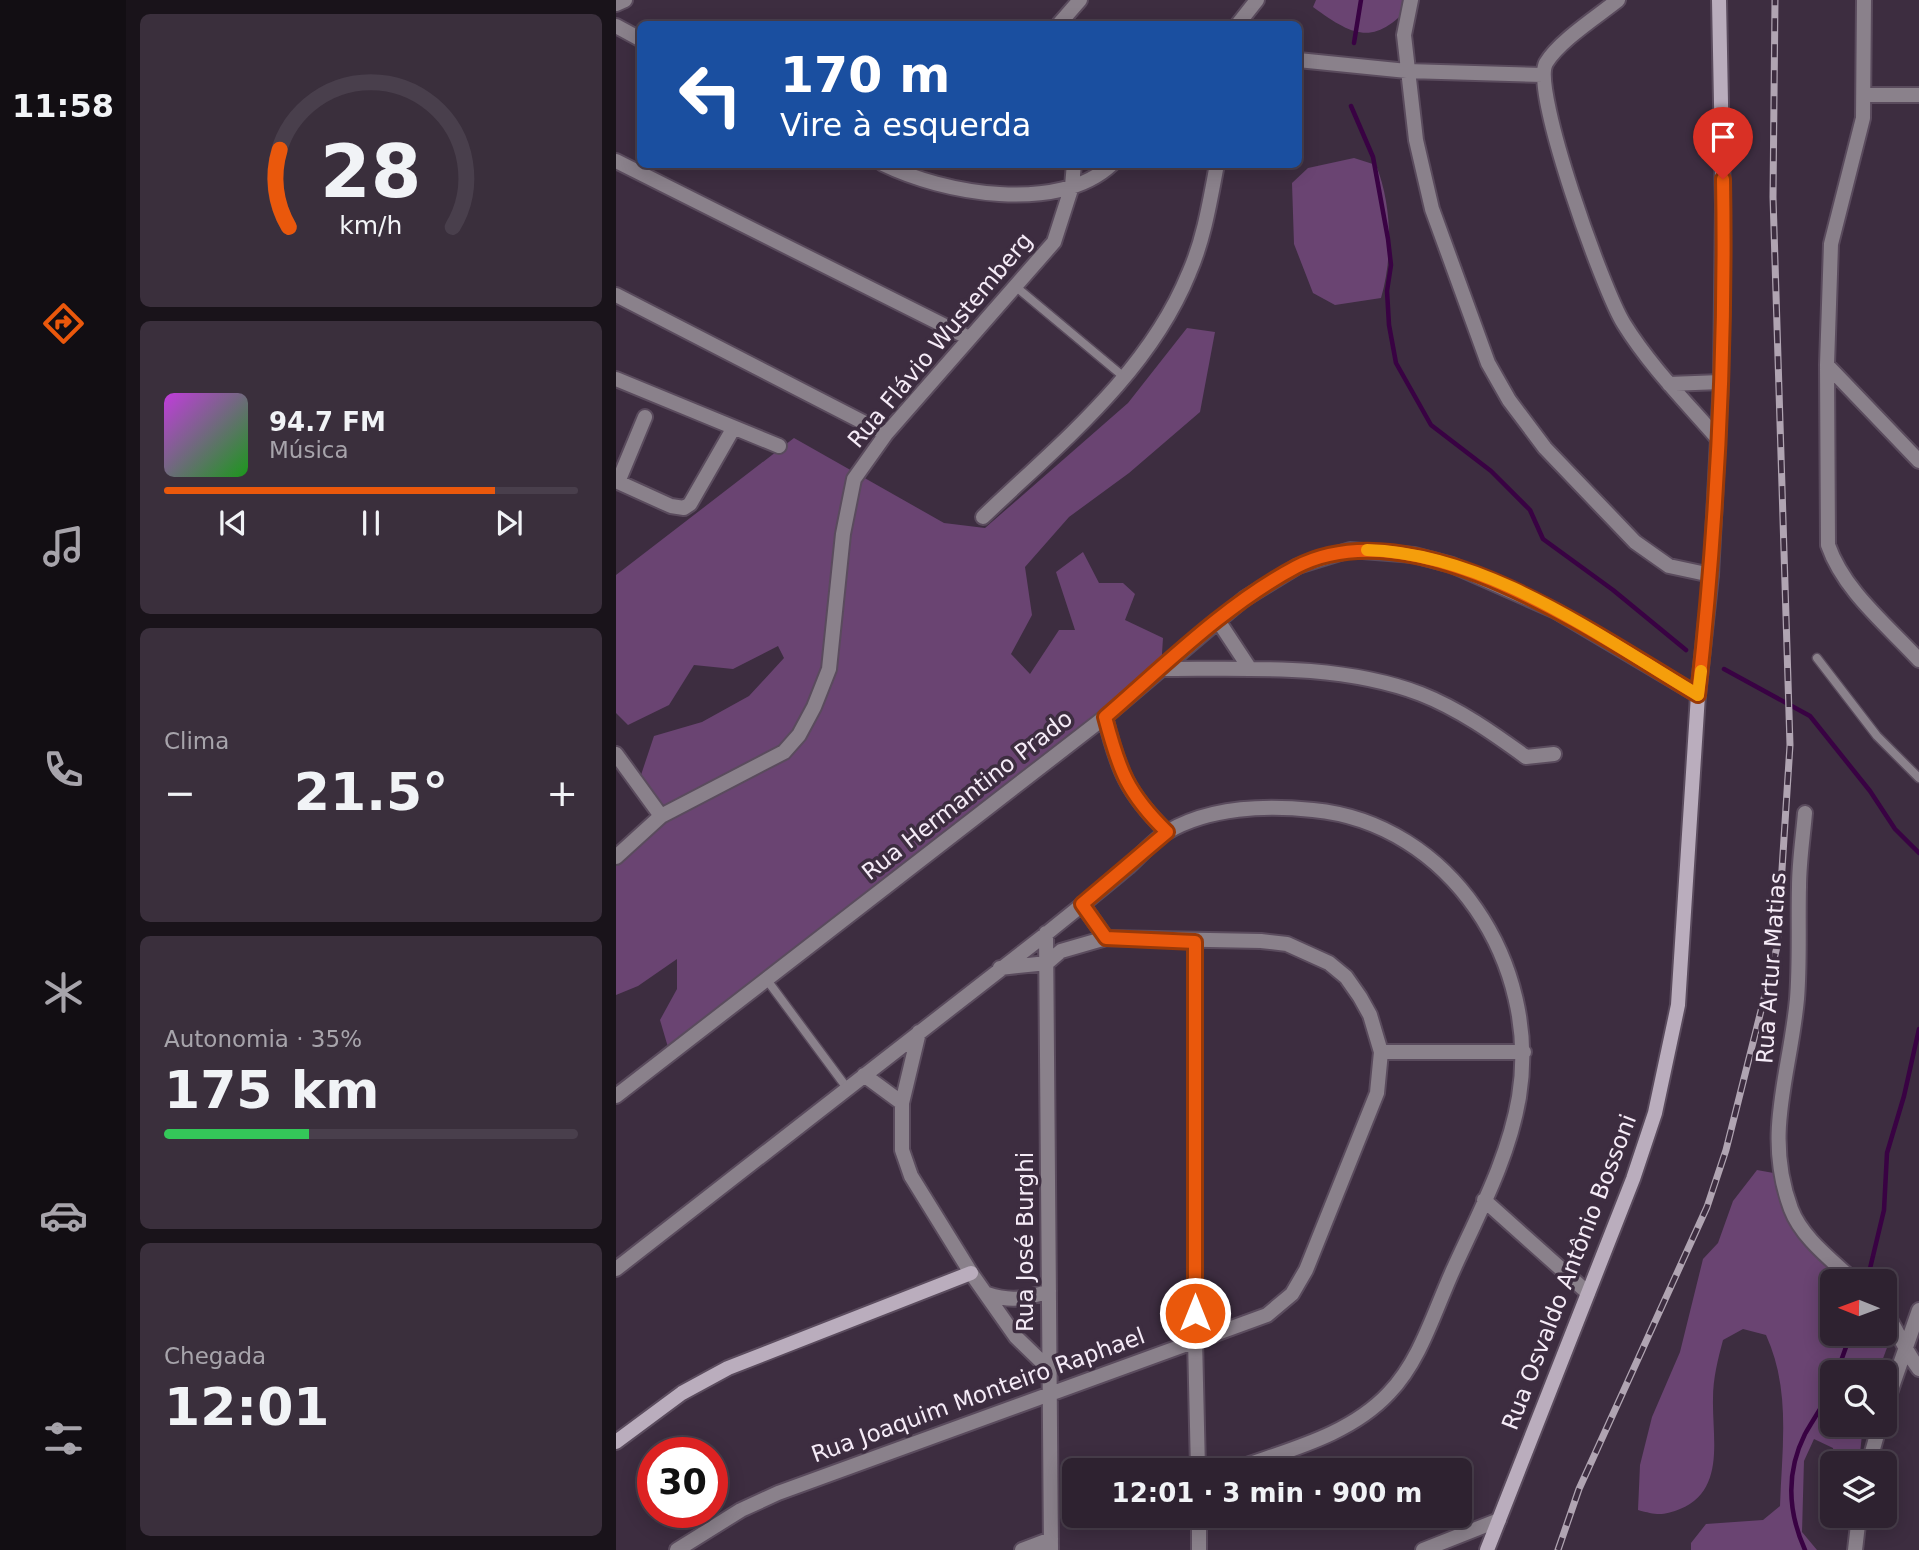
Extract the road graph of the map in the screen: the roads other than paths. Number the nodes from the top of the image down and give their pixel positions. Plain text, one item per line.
1 (625, 0) edge
2 (1062, 0) edge
3 (1080, 0) edge
4 (1256, 0) edge
5 (1411, 0) edge
6 (1618, 0) edge
7 (1718, 0) edge
8 (1864, 0) edge
9 (616, 4) edge
10 (1066, 21) edge
11 (1240, 21) edge
12 (616, 26) edge
13 (637, 37) edge
14 (1302, 60) edge
15 (1407, 71) junction
16 (1543, 75) junction
17 (1865, 95) junction
18 (1919, 95) edge
19 (616, 161) edge
20 (891, 168) edge
21 (1074, 168) edge
22 (1105, 168) edge
23 (1216, 168) edge
24 (1072, 186) junction
25 (1015, 286) junction
26 (616, 295) edge
27 (969, 338) junction
28 (1827, 366) junction
29 (1124, 377) junction
30 (616, 379) edge
31 (1721, 382) junction
32 (1669, 384) junction
33 (645, 418) dead end
34 (733, 429) junction
35 (886, 434) junction
36 (1718, 439) junction
37 (779, 446) dead end
38 (1919, 461) edge
39 (617, 481) edge
40 (983, 517) dead end
41 (1711, 575) junction
42 (1219, 622) junction
43 (1817, 658) dead end
44 (1919, 660) edge
45 (1161, 669) junction
46 (1250, 669) junction
47 (1698, 695) junction
48 (1105, 717) junction
49 (616, 754) edge
50 (1554, 754) dead end
51 (1919, 778) edge
52 (1805, 813) dead end
53 (661, 816) junction
54 (1167, 832) junction
55 (616, 857) edge
56 (1082, 904) junction
57 (1046, 933) junction
58 (1106, 938) junction
59 (1195, 942) junction
60 (1047, 963) junction
61 (999, 968) junction
62 (767, 980) junction
63 (919, 1032) junction
64 (1381, 1052) junction
65 (1524, 1052) junction
66 (864, 1074) junction
67 (847, 1088) junction
68 (616, 1096) edge
69 (902, 1102) junction
70 (1485, 1200) junction
71 (616, 1269) edge
72 (1841, 1269) edge
73 (971, 1273) junction
74 (1049, 1291) junction
75 (1588, 1293) junction
76 (987, 1294) junction
77 (1919, 1310) edge
78 (1897, 1331) edge
79 (1195, 1339) junction
80 (1904, 1350) junction
81 (1048, 1368) junction
82 (1919, 1369) edge
83 (1897, 1371) edge
84 (1048, 1393) junction
85 (616, 1442) edge
86 (1198, 1458) edge
87 (1264, 1458) edge
88 (1499, 1520) junction
89 (1199, 1528) edge
90 (1858, 1528) edge
91 (1451, 1540) junction
92 (1051, 1545) edge
93 (677, 1550) edge
94 (1022, 1550) edge
95 (1199, 1550) edge
96 (1423, 1550) edge
97 (1464, 1550) edge
98 (1487, 1550) edge
99 (1855, 1550) edge

1 - 9 street
2 - 10 street
3 - 10 street
4 - 11 street
5 - 15 street
6 - 16 street
7 - 31 street, Rua Osvaldo Antônio Bossoni
8 - 17 street
12 - 13 street
14 - 15 street
15 - 16 street
15 - 41 street
16 - 32 street
17 - 18 street
17 - 28 street
19 - 27 street
20 - 24 street
21 - 24 street, Rua Flávio Wustemberg
22 - 24 street
23 - 29 street
24 - 25 street, Rua Flávio Wustemberg
25 - 27 street, Rua Flávio Wustemberg
25 - 29 lane
26 - 35 street
27 - 35 street, Rua Flávio Wustemberg
28 - 38 street
28 - 44 street
29 - 40 street
30 - 34 street
31 - 32 street
31 - 36 street, Rua Osvaldo Antônio Bossoni
32 - 36 street
33 - 39 street
34 - 37 street
34 - 39 street
35 - 53 street, Rua Flávio Wustemberg
36 - 41 street, Rua Osvaldo Antônio Bossoni
41 - 47 street, Rua Osvaldo Antônio Bossoni
42 - 45 street, Rua Hermantino Prado
42 - 46 street
42 - 47 street, Rua Hermantino Prado
43 - 51 lane
45 - 46 street
45 - 48 street, Rua Hermantino Prado
46 - 50 street
47 - 75 street, Rua Osvaldo Antônio Bossoni
48 - 54 street
48 - 62 street, Rua Hermantino Prado
49 - 53 street
52 - 72 street, Rua Artur Matias
53 - 55 street, Rua Flávio Wustemberg
54 - 56 street
54 - 65 street
56 - 57 street
56 - 58 street
57 - 60 street, Rua José Burghi
57 - 61 street
58 - 59 street, Rua Joaquim Monteiro Raphael
58 - 60 street, Rua Joaquim Monteiro Raphael
59 - 64 street, Rua Joaquim Monteiro Raphael
59 - 79 street
60 - 61 street
60 - 74 street, Rua José Burghi
61 - 63 street
62 - 67 lane
62 - 68 street, Rua Hermantino Prado
63 - 66 street
63 - 69 street
64 - 65 street
64 - 79 street, Rua Joaquim Monteiro Raphael
65 - 70 street
66 - 67 street
66 - 69 street
67 - 71 street
69 - 73 street
70 - 75 street
70 - 87 street
73 - 76 street
73 - 85 street
74 - 76 street
74 - 81 street, Rua José Burghi
75 - 88 street, Rua Osvaldo Antônio Bossoni
76 - 81 street
77 - 80 street
78 - 80 street
79 - 84 street, Rua Joaquim Monteiro Raphael
79 - 86 street
80 - 82 street
80 - 83 street
81 - 84 street, Rua José Burghi
84 - 92 street, Rua José Burghi
84 - 93 street, Rua Joaquim Monteiro Raphael
88 - 91 street
88 - 98 street, Rua Osvaldo Antônio Bossoni
89 - 95 street
90 - 99 street
91 - 96 street
91 - 97 street
92 - 94 street

